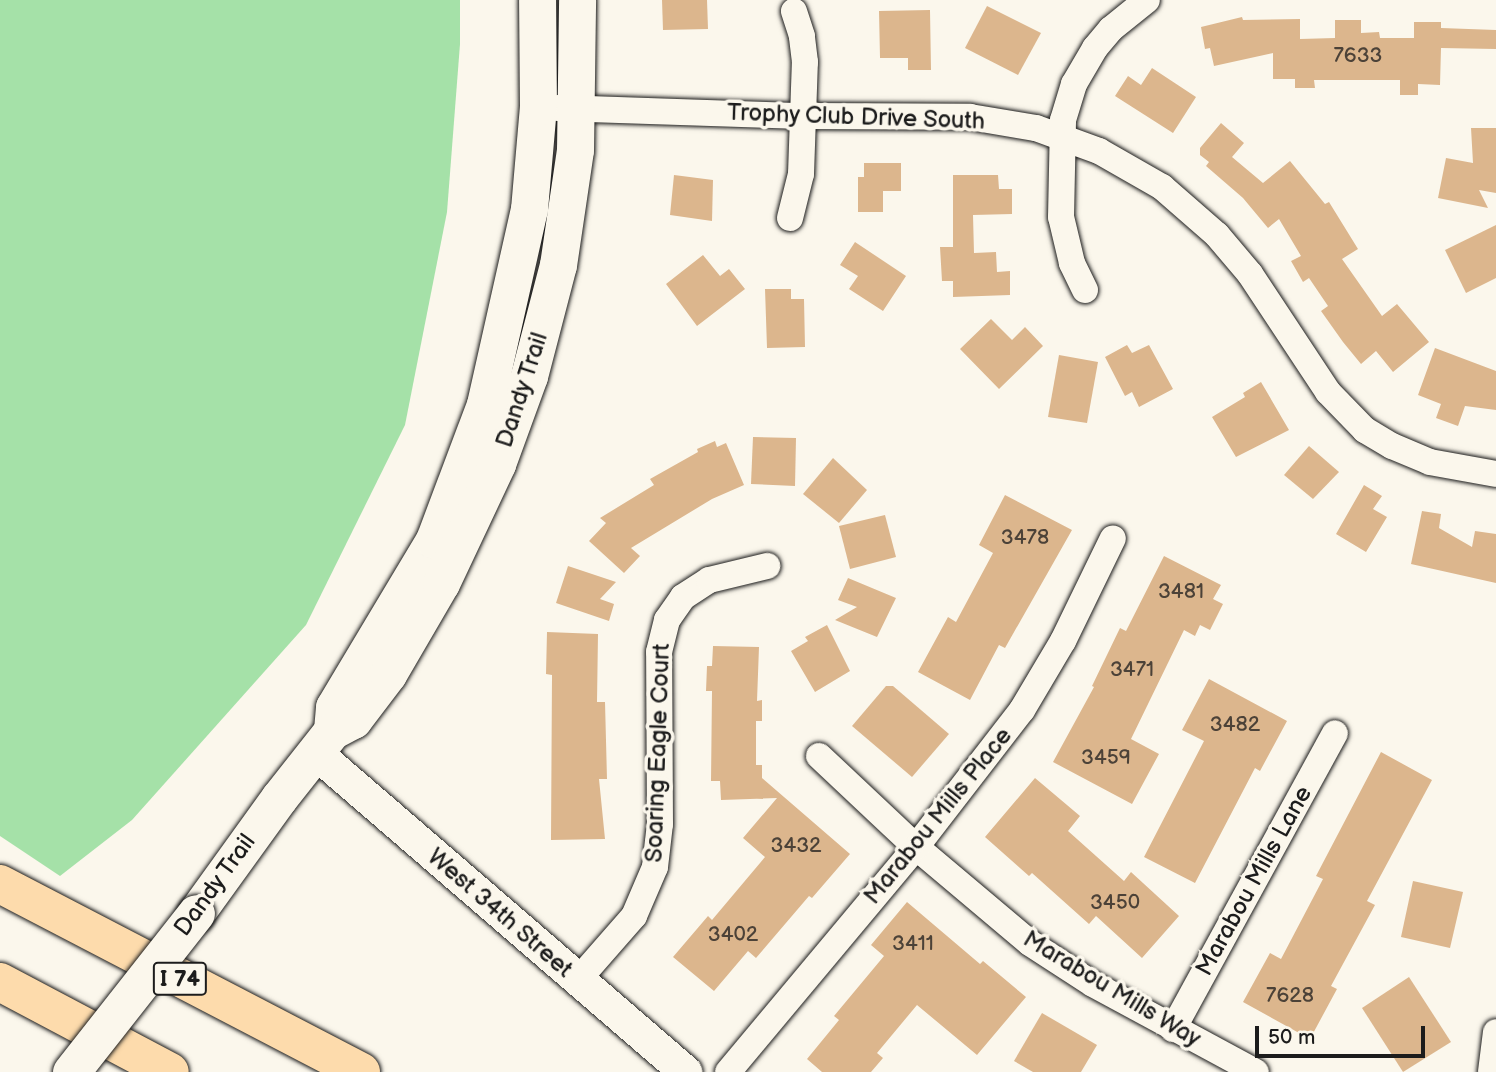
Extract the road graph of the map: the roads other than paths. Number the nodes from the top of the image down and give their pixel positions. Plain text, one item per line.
1 (537, 0) edge
2 (577, 0) edge
3 (1147, 0) edge
4 (794, 11) dead end
5 (538, 107) junction
6 (577, 108) junction
7 (803, 116) junction
8 (1061, 137) junction
9 (790, 218) dead end
10 (1085, 290) dead end
11 (1496, 474) edge
12 (1113, 538) dead end
13 (767, 566) dead end
14 (1335, 733) dead end
15 (324, 742) junction
16 (819, 756) dead end
17 (916, 847) junction
18 (0, 884) edge
19 (578, 980) junction
20 (0, 982) edge
21 (1173, 1030) junction
22 (1496, 1032) edge
23 (71, 1072) edge
24 (170, 1072) edge
25 (361, 1072) edge
26 (685, 1072) edge
27 (728, 1072) edge
28 (1256, 1072) edge
29 (1491, 1072) edge

1 - 5 main road, Dandy Trail
2 - 6 main road, Dandy Trail
3 - 8 street
4 - 7 street
5 - 6 street, Trophy Club Drive South
5 - 15 main road, Dandy Trail
6 - 7 street, Trophy Club Drive South
6 - 15 main road, Dandy Trail
7 - 8 street, Trophy Club Drive South
7 - 9 street
8 - 10 street
8 - 11 street, Trophy Club Drive South
12 - 17 street, Marabou Mills Place
13 - 19 street, Soaring Eagle Court
14 - 21 street, Marabou Mills Lane
15 - 19 street, West 34th Street
15 - 23 main road, Dandy Trail, bridge
16 - 17 street, Marabou Mills Way
17 - 21 street, Marabou Mills Way
17 - 27 street, Marabou Mills Place
18 - 25 highway, I 74
19 - 26 street, West 34th Street
20 - 24 highway
21 - 28 street, Marabou Mills Way
22 - 29 street

